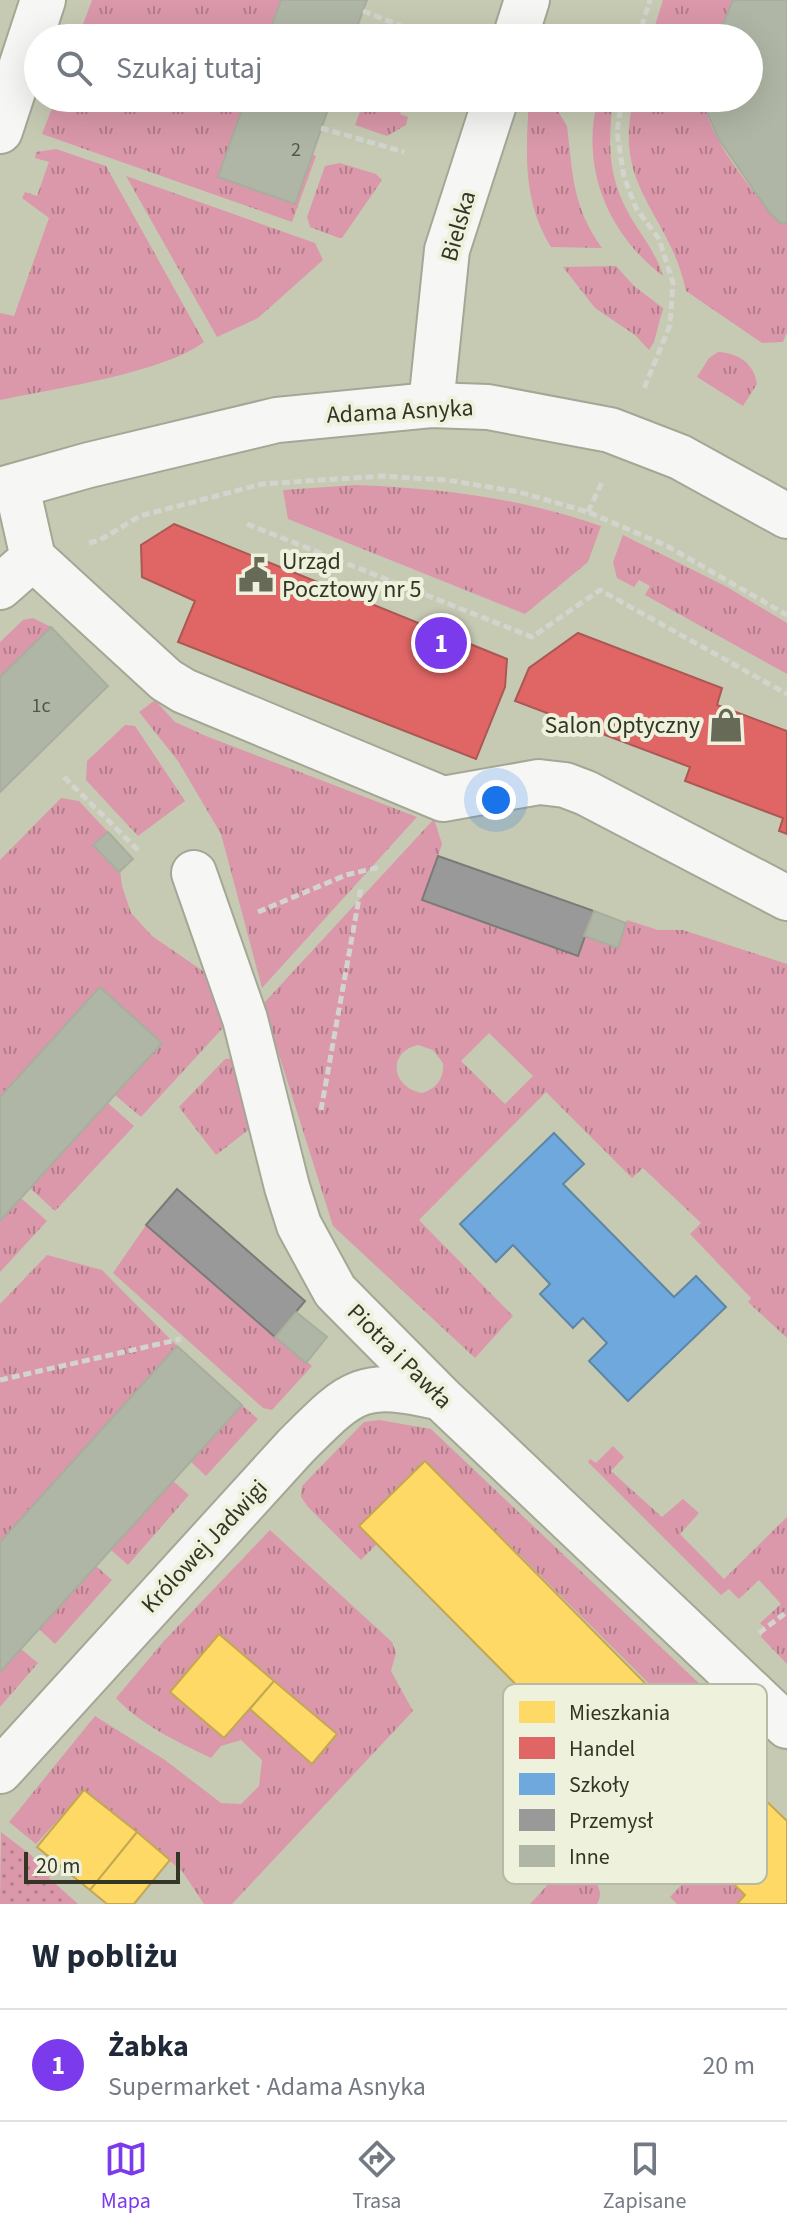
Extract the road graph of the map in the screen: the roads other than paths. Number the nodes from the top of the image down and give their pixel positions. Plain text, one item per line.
1 (43, 0) edge
2 (527, 0) edge
3 (35, 24) edge
4 (519, 24) edge
5 (24, 58) edge
6 (491, 112) edge
7 (0, 131) edge
8 (431, 405) junction
9 (8, 488) edge
10 (787, 516) edge
11 (33, 558) junction
12 (0, 587) edge
13 (194, 873) dead end
14 (787, 898) edge
15 (441, 1398) junction
16 (743, 1684) edge
17 (767, 1707) edge
18 (787, 1726) edge
19 (0, 1771) edge

1 - 3 street
2 - 4 street
5 - 7 street
6 - 8 street, Bielska
8 - 9 street, Adama Asnyka
8 - 10 street, Adama Asnyka
9 - 11 street
11 - 12 street
11 - 14 street
13 - 15 street, Piotra i Pawła
15 - 16 street, Piotra i Pawła
15 - 19 street, Królowej Jadwigi
17 - 18 street, Piotra i Pawła

